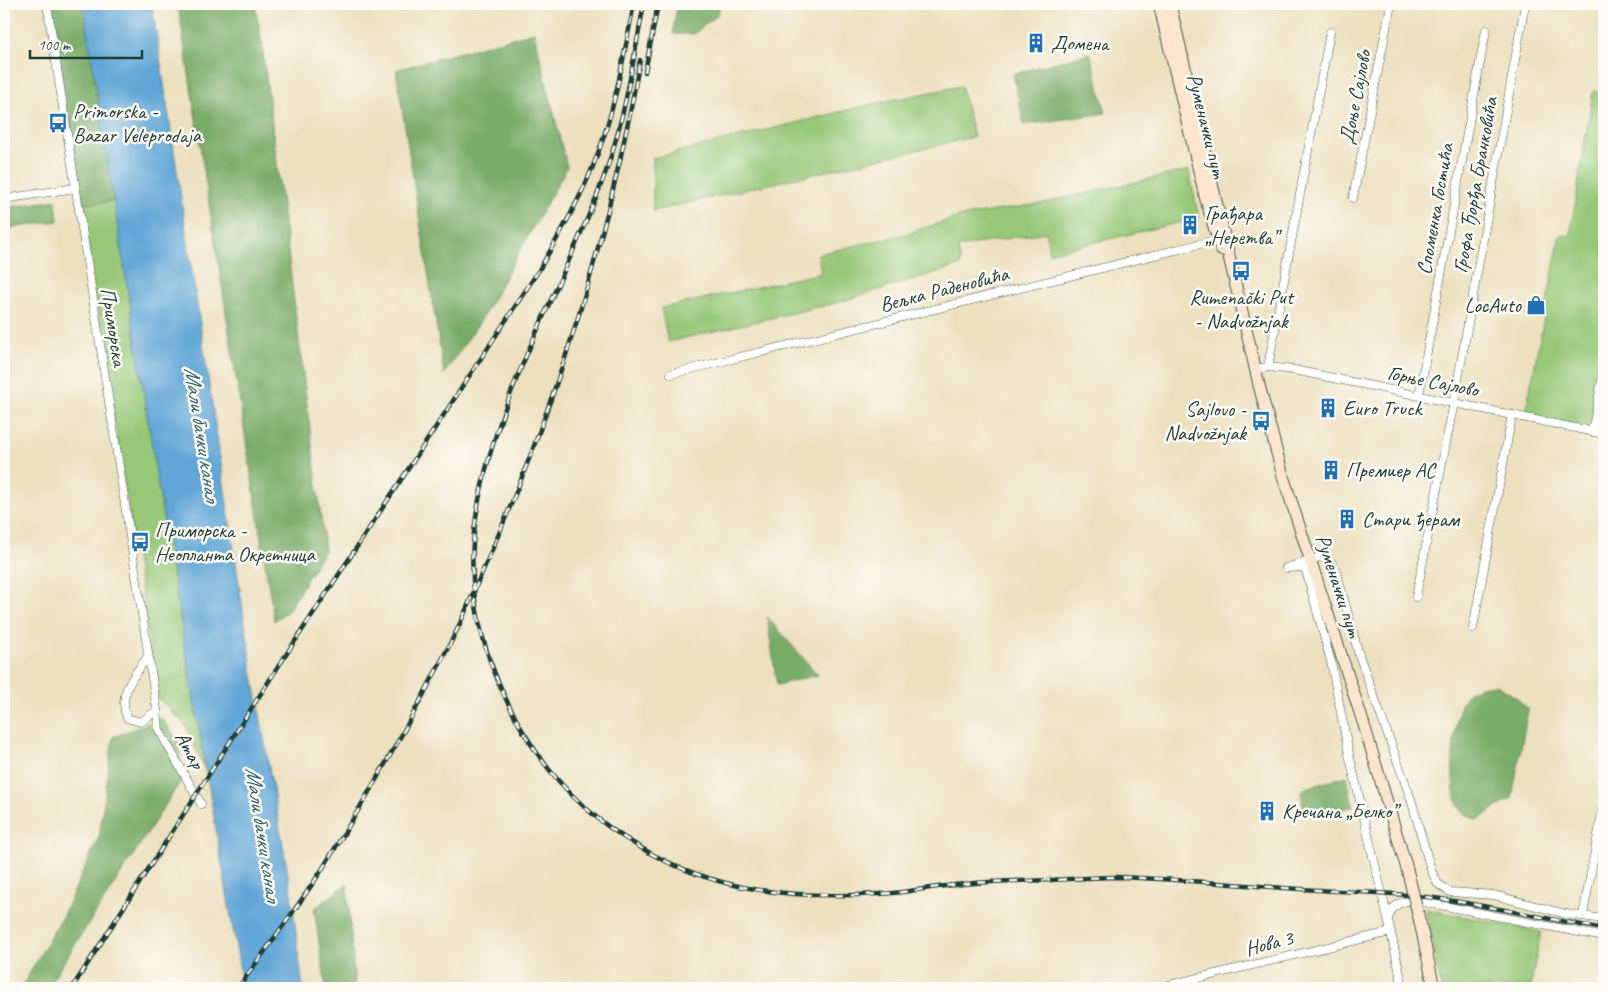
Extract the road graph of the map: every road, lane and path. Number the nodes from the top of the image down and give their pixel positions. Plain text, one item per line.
1 (47, 4) edge
2 (1159, 4) edge
3 (1170, 4) edge
4 (1391, 4) edge
5 (1526, 4) edge
6 (1486, 30) dead end
7 (1330, 32) dead end
8 (75, 188) junction
9 (1353, 198) dead end
10 (4, 199) edge
11 (1212, 202) junction
12 (1221, 239) junction
13 (1268, 367) junction
14 (1255, 368) junction
15 (1604, 370) edge
16 (671, 374) dead end
17 (1419, 396) junction
18 (1454, 402) junction
19 (1512, 415) junction
20 (1592, 432) junction
21 (1604, 434) edge
22 (1310, 560) junction
23 (1416, 597) dead end
24 (1473, 628) dead end
25 (148, 656) junction
26 (157, 710) junction
27 (1604, 802) edge
28 (201, 804) dead end
29 (1380, 890) dead end
30 (1383, 899) dead end
31 (1583, 915) junction
32 (1604, 919) edge
33 (1388, 922) junction
34 (1390, 932) junction
35 (1604, 937) edge
36 (1156, 988) edge
37 (1403, 988) edge
38 (1434, 988) edge

1 - 8 street, Приморска
2 - 11 main road, Руменачки пут
3 - 11 main road, Руменачки пут
4 - 9 street, Доње Сајлово
5 - 18 street, Грофа Ђорђа Бранковића
6 - 17 street, Споменка Гостића
7 - 13 street
8 - 10 street
8 - 25 street, Приморска
11 - 12 main road, Руменачки пут
12 - 14 main road, Руменачки пут
12 - 16 street, Вељка Раденовића
13 - 14 street, Горње Сајлово
13 - 17 street, Горње Сајлово
14 - 22 main road, Руменачки пут
15 - 20 street
17 - 18 street, Горње Сајлово
18 - 19 street, Горње Сајлово
18 - 23 street, Грофа Ђорђа Бранковића
19 - 20 street, Горње Сајлово
19 - 24 street
20 - 21 street, Горње Сајлово
22 - 29 street
22 - 31 street
22 - 38 main road, Руменачки пут, bridge
25 - 26 street, Приморска
25 - 26 street
26 - 28 street, Атар
27 - 31 street
30 - 33 street
31 - 32 street
33 - 34 street
33 - 35 street
34 - 36 street, Нова 3
34 - 37 street

